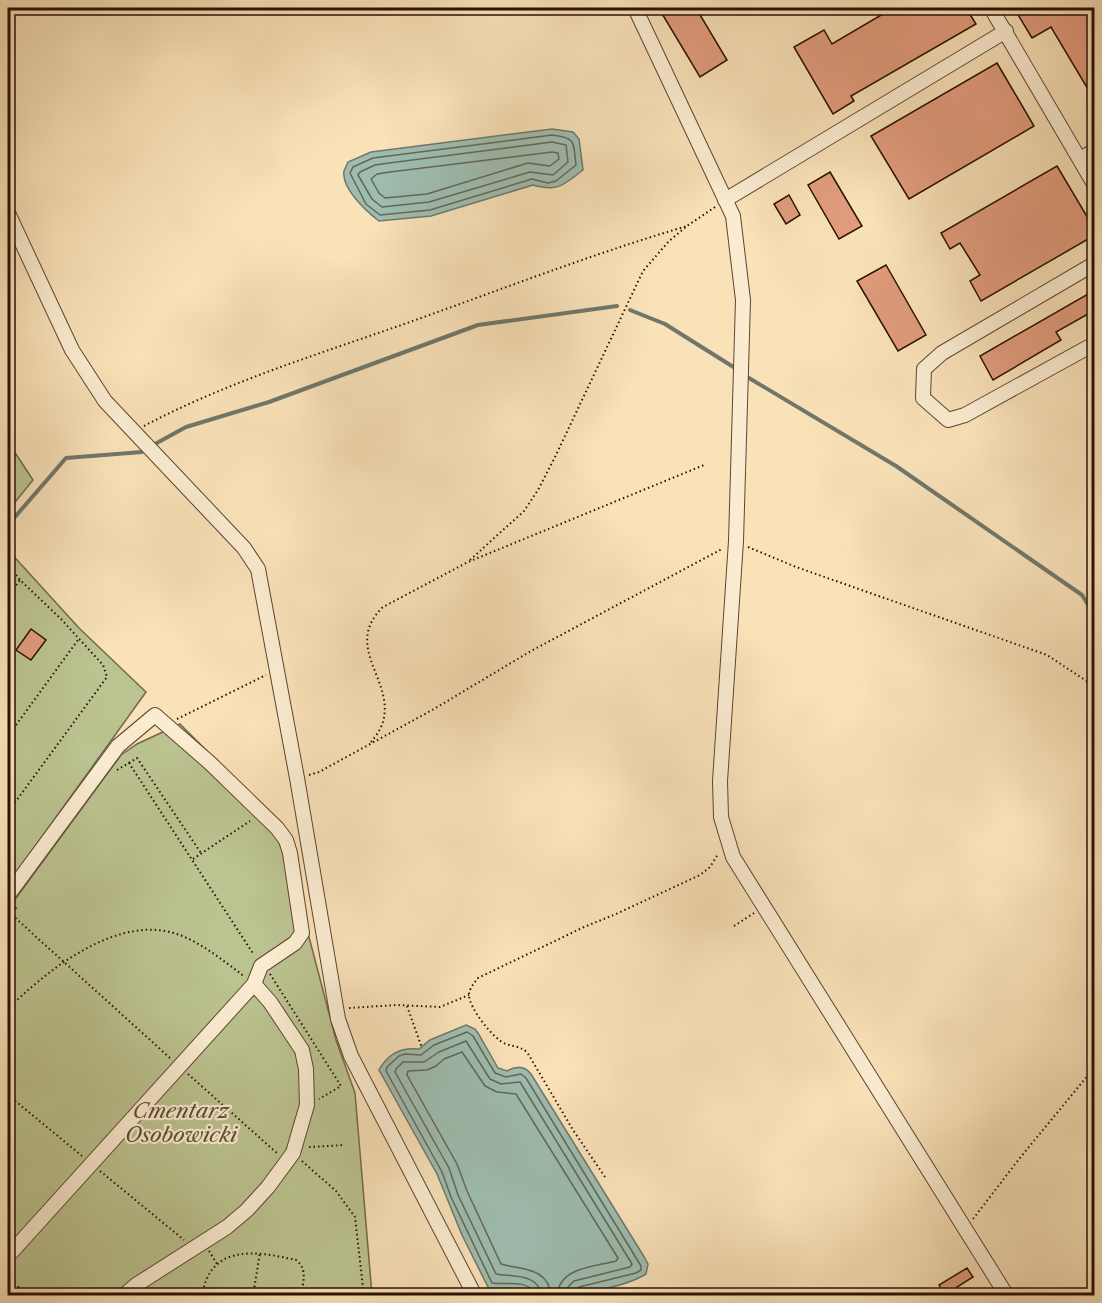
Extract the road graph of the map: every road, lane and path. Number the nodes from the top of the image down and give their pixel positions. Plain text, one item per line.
1 (635, 8) edge
2 (991, 8) edge
3 (1006, 31) junction
4 (1095, 151) edge
5 (1080, 159) junction
6 (1095, 184) edge
7 (725, 200) junction
8 (8, 213) edge
9 (687, 226) junction
10 (1095, 264) edge
11 (1095, 344) edge
12 (134, 432) junction
13 (704, 465) dead end
14 (736, 541) junction
15 (468, 562) junction
16 (8, 564) edge
17 (20, 580) junction
18 (8, 596) edge
19 (78, 640) junction
20 (277, 670) junction
21 (1095, 686) edge
22 (176, 720) dead end
23 (8, 736) edge
24 (370, 744) junction
25 (129, 763) junction
26 (116, 771) dead end
27 (297, 778) junction
28 (8, 812) edge
29 (261, 813) junction
30 (726, 835) junction
31 (201, 854) junction
32 (193, 860) junction
33 (13, 900) edge
34 (764, 906) junction
35 (11, 914) junction
36 (8, 920) edge
37 (734, 926) dead end
38 (64, 962) junction
39 (259, 962) dead end
40 (254, 984) junction
41 (469, 995) junction
42 (407, 1006) junction
43 (337, 1008) junction
44 (8, 1009) edge
45 (422, 1048) dead end
46 (179, 1066) junction
47 (1095, 1068) edge
48 (344, 1145) dead end
49 (290, 1157) junction
50 (605, 1177) dead end
51 (965, 1228) junction
52 (260, 1252) junction
53 (8, 1256) edge
54 (8, 1277) edge
55 (520, 1291) dead end
56 (28, 1296) edge
57 (123, 1296) edge
58 (201, 1296) edge
59 (253, 1296) edge
60 (301, 1296) edge
61 (364, 1296) edge
62 (475, 1296) edge
63 (520, 1296) edge
64 (1007, 1296) edge

1 - 7 lane
2 - 3 lane
3 - 5 lane
3 - 7 lane
4 - 5 lane
5 - 6 lane
7 - 9 path
7 - 14 lane
8 - 12 lane
9 - 12 path
9 - 15 path
10 - 11 lane
12 - 20 lane
13 - 15 path
14 - 21 path
14 - 24 path
14 - 30 lane
15 - 24 path
16 - 17 path
17 - 18 path
17 - 19 path
19 - 23 path
19 - 28 path
20 - 22 path
20 - 27 lane
24 - 27 path
25 - 26 path
25 - 31 path
25 - 32 path
27 - 43 lane
29 - 31 path
29 - 33 lane
29 - 40 lane
30 - 34 lane
30 - 41 path
31 - 32 path
32 - 39 path
33 - 35 path
34 - 37 path
34 - 51 lane
35 - 36 path
35 - 38 path
38 - 40 path
38 - 44 path
38 - 46 path
40 - 46 lane
40 - 49 lane
41 - 42 path
41 - 50 path
42 - 43 path
42 - 45 path
43 - 62 lane
46 - 49 path
46 - 53 lane
47 - 51 path
48 - 49 path
49 - 57 lane
49 - 61 path
51 - 64 lane
52 - 58 path
52 - 59 path
52 - 60 path
54 - 56 path
55 - 63 path

